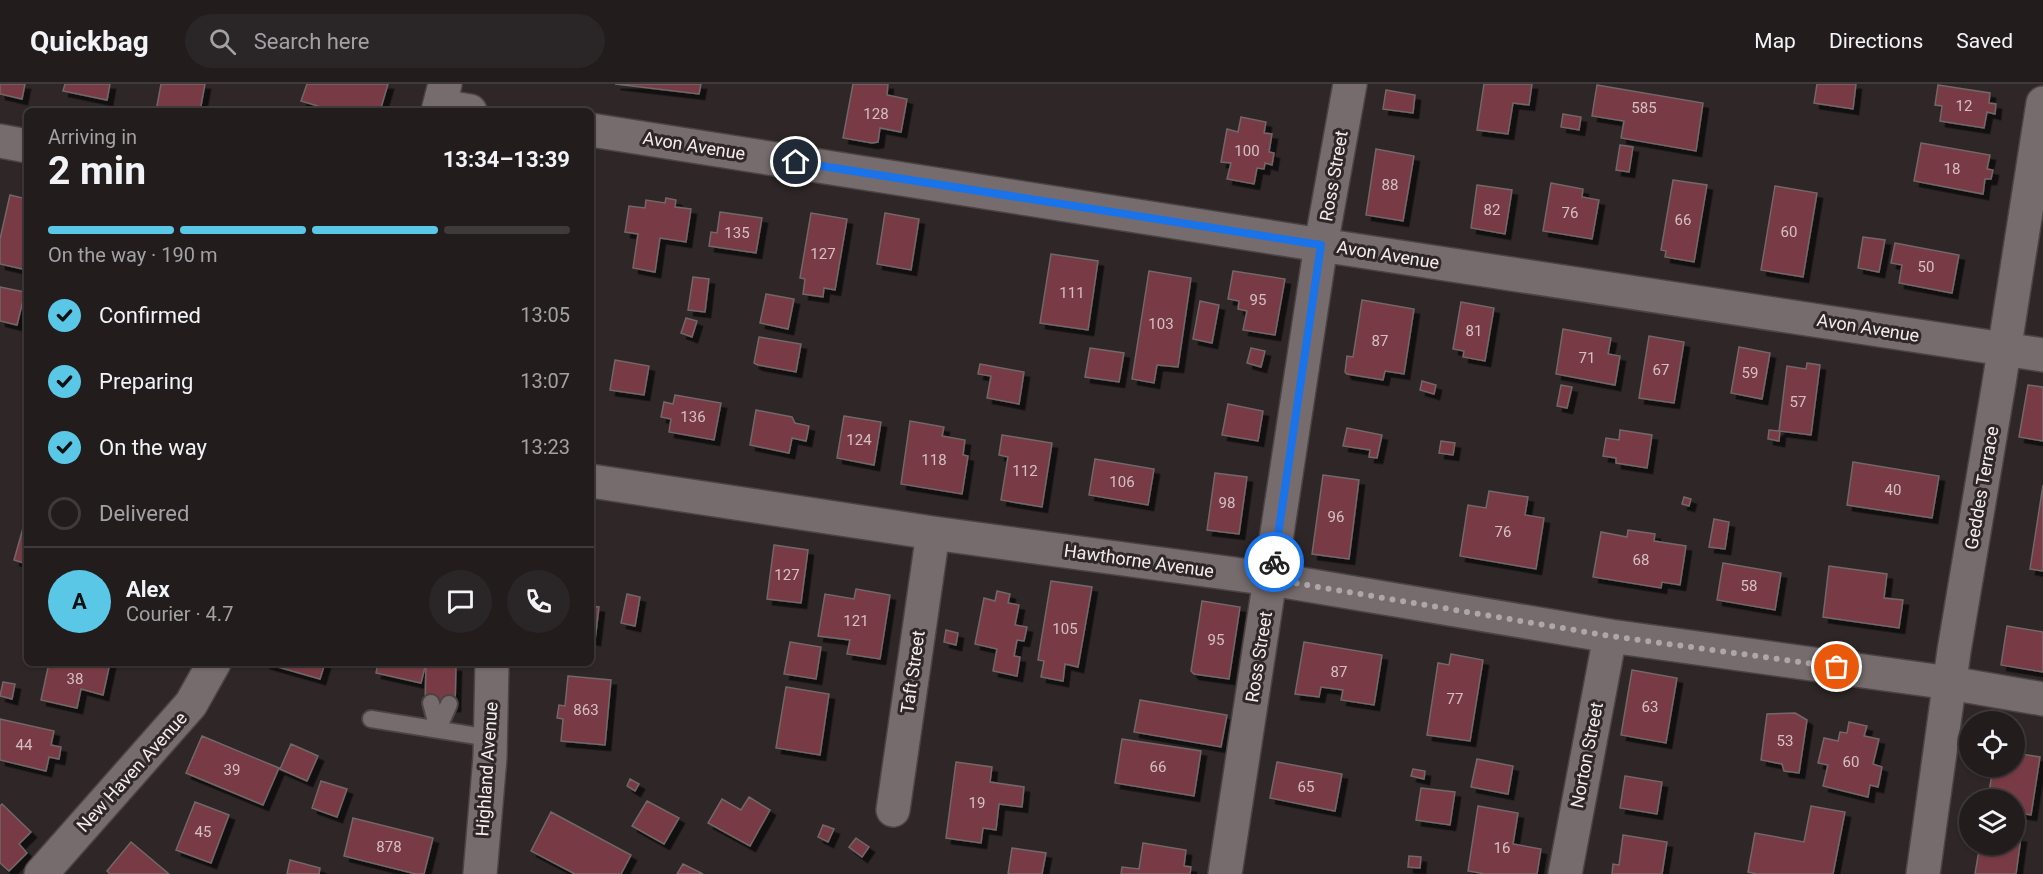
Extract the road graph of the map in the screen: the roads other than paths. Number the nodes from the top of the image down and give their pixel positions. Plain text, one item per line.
1 (1350, 84) edge
2 (2043, 103) edge
3 (594, 130) edge
4 (0, 141) edge
5 (24, 145) edge
6 (1321, 245) junction
7 (2005, 349) junction
8 (2043, 355) edge
9 (594, 481) edge
10 (933, 533) junction
11 (1271, 579) junction
12 (1610, 636) junction
13 (212, 666) edge
14 (492, 666) edge
15 (1950, 683) junction
16 (2043, 699) edge
17 (431, 703) dead end
18 (448, 704) dead end
19 (371, 719) dead end
20 (438, 729) junction
21 (490, 738) junction
22 (893, 810) dead end
23 (40, 874) edge
24 (480, 874) edge
25 (1225, 874) edge
26 (1565, 874) edge
27 (1923, 874) edge

1 - 6 street, Ross Street
2 - 7 street, Geddes Terrace
3 - 6 street, Avon Avenue
4 - 5 street
6 - 7 street, Avon Avenue
6 - 11 street, Ross Street
7 - 8 street, Avon Avenue
7 - 15 street, Geddes Terrace
9 - 10 street, Hawthorne Avenue
10 - 11 street, Hawthorne Avenue
10 - 22 street, Taft Street
11 - 12 street, Hawthorne Avenue
11 - 25 street, Ross Street
12 - 15 street, Hawthorne Avenue
12 - 26 street, Norton Street
13 - 23 street, New Haven Avenue
14 - 21 street, Highland Avenue
15 - 16 street, Hawthorne Avenue
15 - 27 street, Geddes Terrace
17 - 20 lane
18 - 20 lane
19 - 20 lane
20 - 21 lane
21 - 24 street, Highland Avenue

